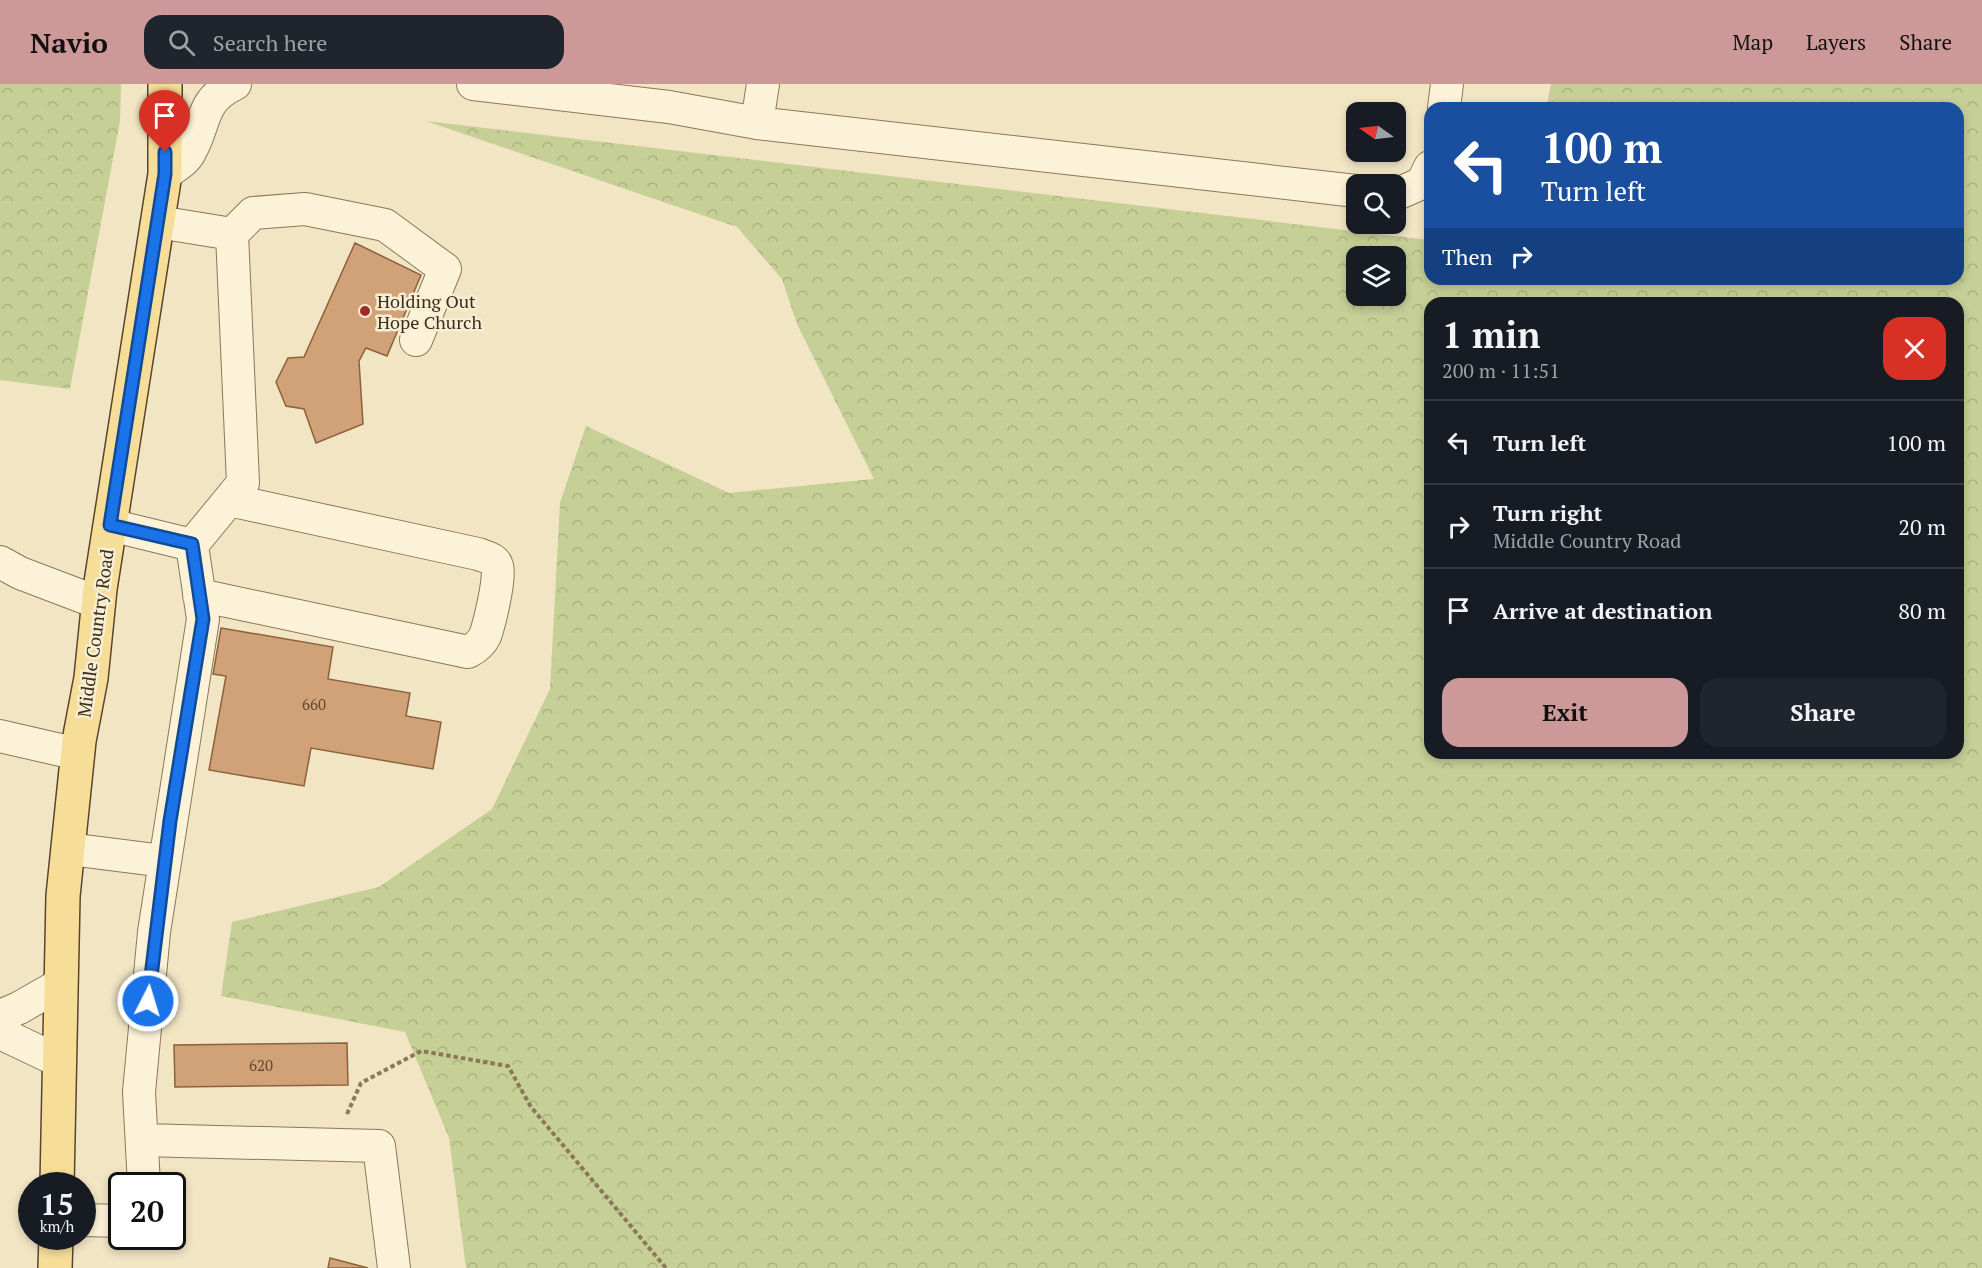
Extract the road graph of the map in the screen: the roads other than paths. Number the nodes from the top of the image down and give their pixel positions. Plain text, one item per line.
1 (165, 84) edge
2 (235, 84) edge
3 (473, 84) edge
4 (763, 84) edge
5 (1447, 84) edge
6 (1445, 102) edge
7 (757, 123) junction
8 (165, 174) junction
9 (1424, 179) edge
10 (1346, 189) edge
11 (1406, 190) edge
12 (158, 222) junction
13 (232, 234) junction
14 (416, 340) dead end
15 (229, 501) junction
16 (110, 525) junction
17 (192, 544) junction
18 (0, 562) edge
19 (200, 595) junction
20 (99, 603) junction
21 (0, 736) edge
22 (78, 754) junction
23 (69, 849) junction
24 (164, 861) junction
25 (61, 984) junction
26 (0, 1016) edge
27 (0, 1033) edge
28 (58, 1061) junction
29 (142, 1140) junction
30 (57, 1172) edge
31 (143, 1172) edge
32 (56, 1250) edge
33 (55, 1268) edge
34 (394, 1268) edge

1 - 8 main road, Middle Country Road
2 - 8 lane
3 - 7 lane
4 - 7 lane
5 - 6 lane
7 - 10 lane
8 - 12 main road, Middle Country Road
9 - 11 lane
12 - 13 lane
12 - 16 main road, Middle Country Road
13 - 14 lane
13 - 15 lane
15 - 17 lane
15 - 19 lane
16 - 17 lane
16 - 20 main road, Middle Country Road
17 - 19 lane
18 - 20 lane
19 - 24 lane
20 - 22 main road, Middle Country Road
21 - 22 lane
22 - 23 main road, Middle Country Road
23 - 24 lane
23 - 25 main road, Middle Country Road
24 - 29 lane
25 - 26 lane
25 - 28 main road, Middle Country Road
27 - 28 lane
28 - 30 main road, Middle Country Road
29 - 31 lane
29 - 34 lane
32 - 33 main road

